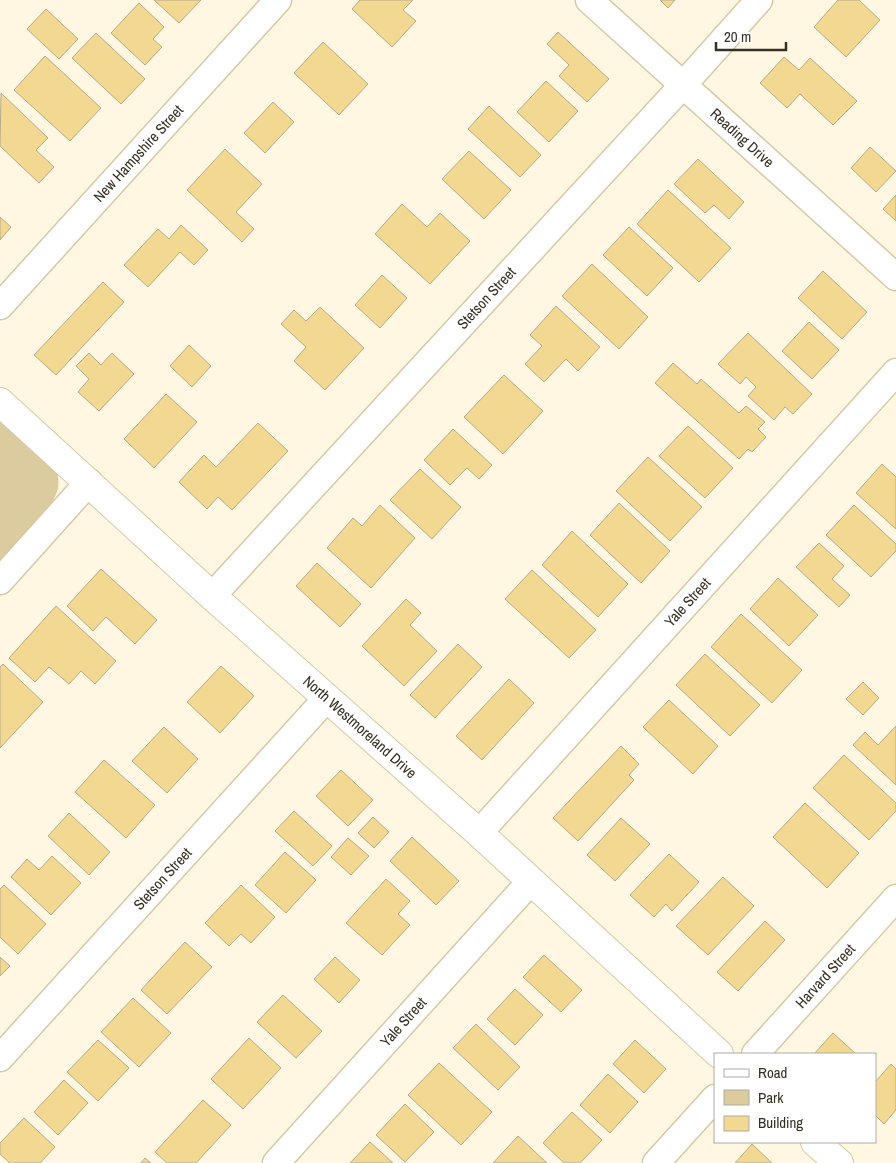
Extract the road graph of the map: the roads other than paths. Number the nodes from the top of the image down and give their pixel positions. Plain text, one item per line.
1 (278, 0) edge
2 (589, 0) edge
3 (759, 0) edge
4 (683, 85) junction
5 (896, 277) edge
6 (0, 306) edge
7 (896, 372) edge
8 (0, 402) edge
9 (89, 482) junction
10 (0, 581) edge
11 (212, 596) junction
12 (327, 698) junction
13 (479, 833) junction
14 (531, 881) junction
15 (896, 898) edge
16 (718, 1053) edge
17 (756, 1053) edge
18 (0, 1058) edge
19 (714, 1099) edge
20 (816, 1143) edge
21 (276, 1163) edge
22 (656, 1163) edge
23 (839, 1163) edge

1 - 6 street, New Hampshire Street
2 - 4 street, Reading Drive
3 - 4 street, Stetson Street
4 - 5 street, Reading Drive
4 - 11 street, Stetson Street
7 - 13 street, Yale Street
8 - 9 street, North Westmoreland Drive
9 - 10 street
9 - 11 street, North Westmoreland Drive
11 - 12 street, North Westmoreland Drive
12 - 13 street, North Westmoreland Drive
12 - 18 street, Stetson Street
13 - 14 street, North Westmoreland Drive
14 - 16 street, North Westmoreland Drive
14 - 21 street, Yale Street
15 - 17 street, Harvard Street
19 - 22 street
20 - 23 street

